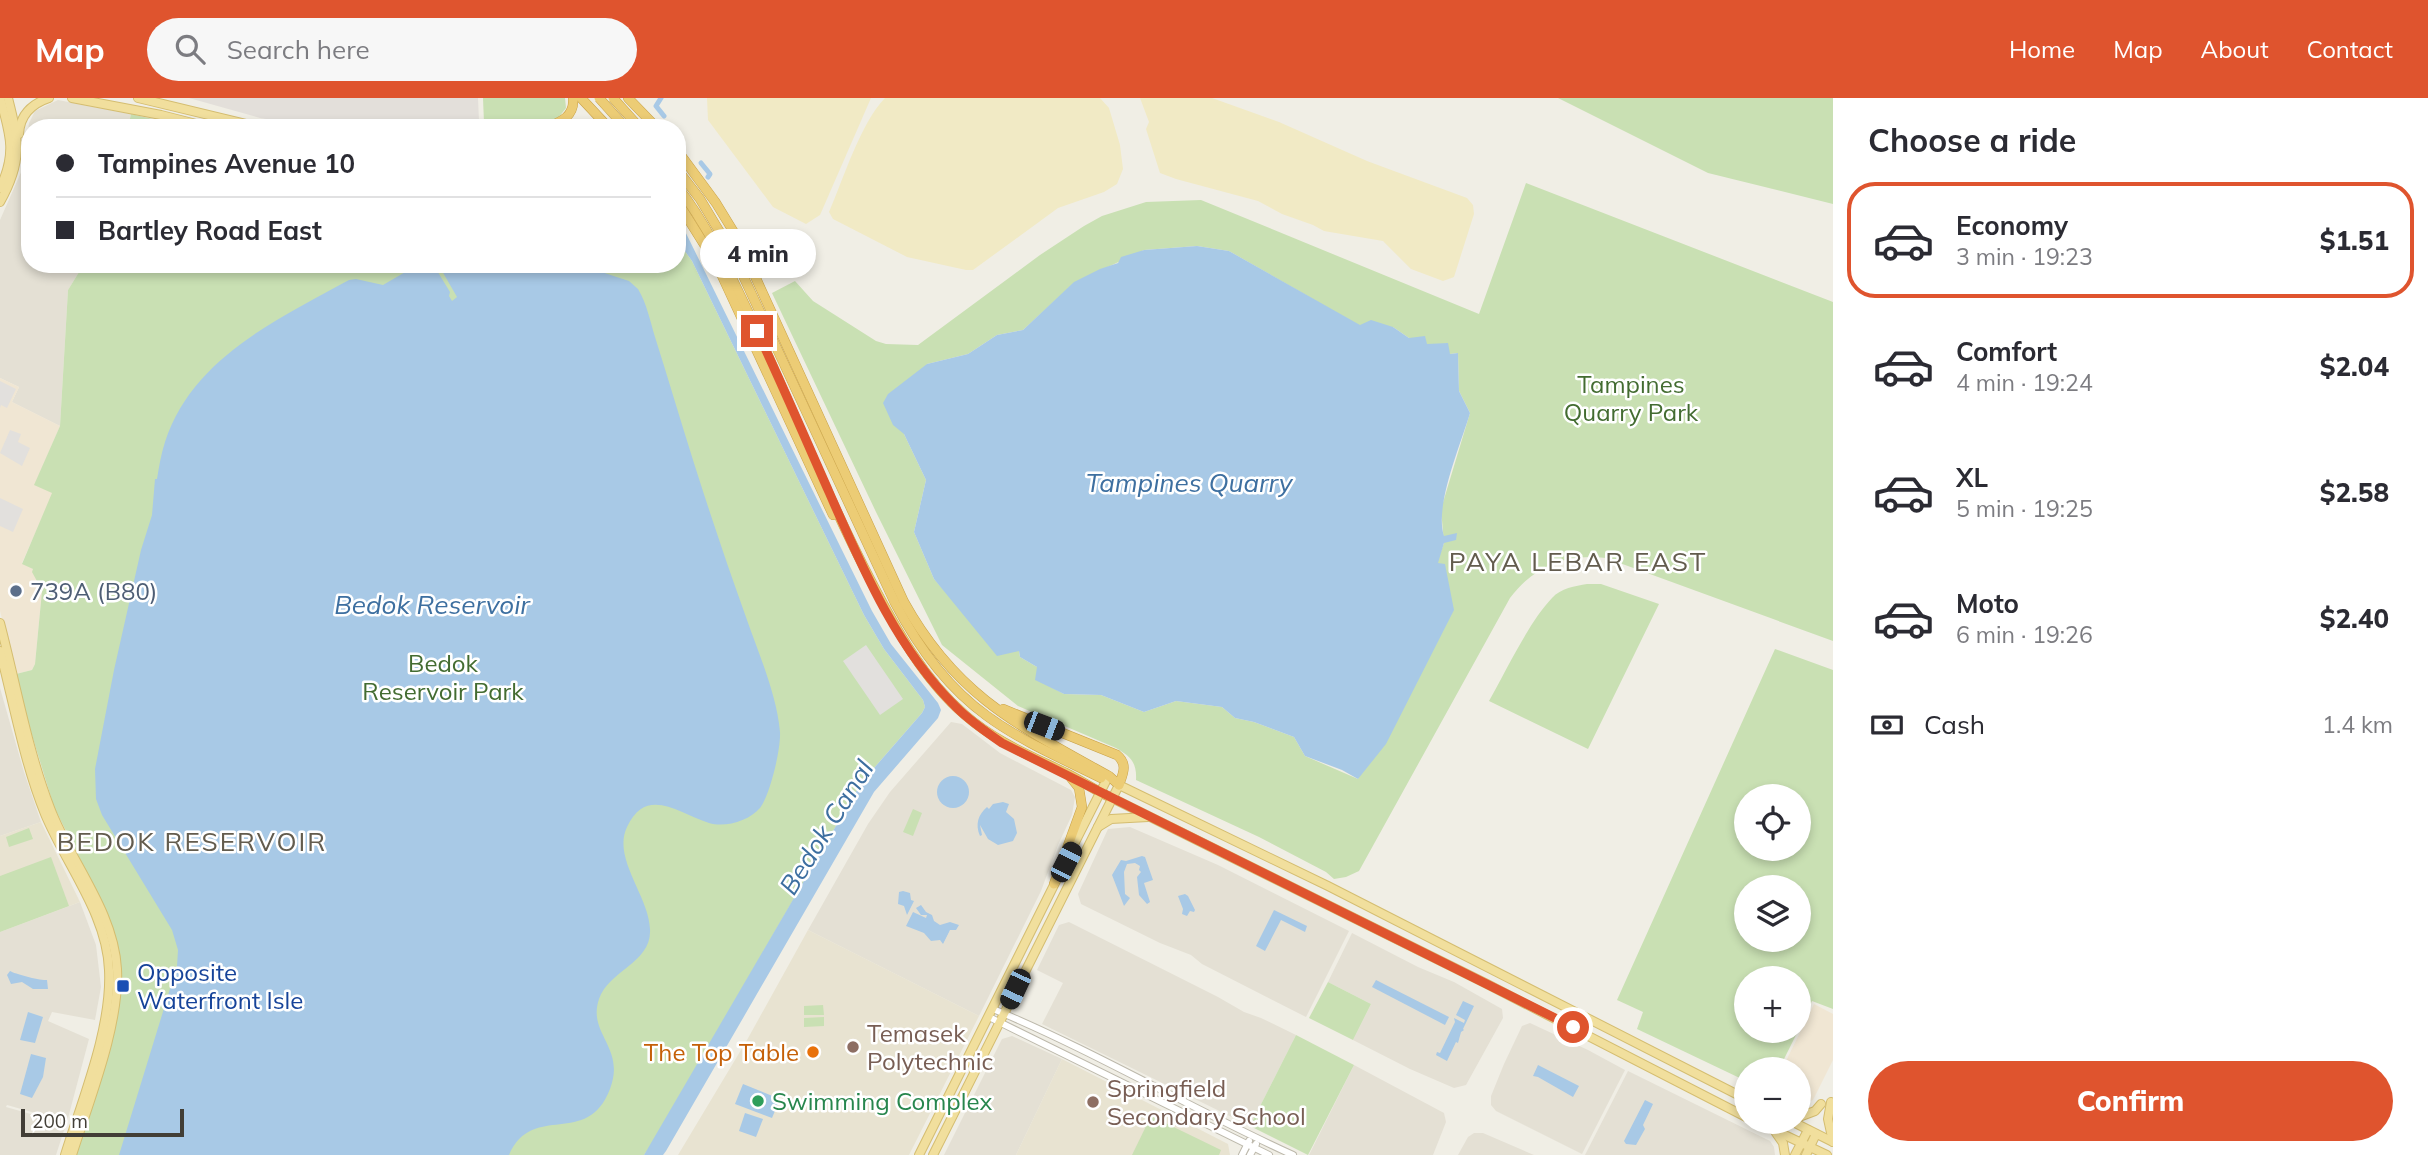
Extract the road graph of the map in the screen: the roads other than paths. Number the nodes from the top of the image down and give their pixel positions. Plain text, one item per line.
1 (0, 98) edge
2 (8, 98) edge
3 (48, 98) edge
4 (72, 98) edge
5 (138, 98) edge
6 (573, 98) edge
7 (581, 98) edge
8 (599, 98) edge
9 (613, 98) edge
10 (628, 98) edge
11 (150, 99) edge
12 (0, 118) edge
13 (22, 119) edge
14 (177, 119) edge
15 (227, 119) edge
16 (565, 119) edge
17 (601, 119) edge
18 (618, 119) edge
19 (628, 119) edge
20 (630, 119) edge
21 (648, 119) edge
22 (21, 122) edge
23 (9, 132) junction
24 (19, 148) junction
25 (686, 162) edge
26 (686, 181) edge
27 (0, 188) edge
28 (686, 198) edge
29 (0, 202) edge
30 (686, 216) edge
31 (846, 534) junction
32 (0, 623) edge
33 (0, 651) edge
34 (949, 667) junction
35 (1068, 775) junction
36 (1106, 781) junction
37 (1119, 785) junction
38 (1100, 793) junction
39 (1112, 798) junction
40 (1148, 817) junction
41 (1098, 827) junction
42 (1054, 884) junction
43 (1011, 973) junction
44 (1021, 978) junction
45 (991, 1013) junction
46 (1002, 1017) junction
47 (1076, 1047) junction
48 (1072, 1056) junction
49 (1734, 1093) edge
50 (1831, 1102) edge
51 (1821, 1104) dead end
52 (1734, 1110) edge
53 (1811, 1112) edge
54 (933, 1127) junction
55 (944, 1132) junction
56 (1812, 1132) joint
57 (1777, 1134) edge
58 (1781, 1134) edge
59 (1255, 1137) junction
60 (1833, 1142) edge
61 (1251, 1146) junction
62 (1805, 1148) edge
63 (65, 1155) edge
64 (72, 1155) edge
65 (919, 1155) edge
66 (933, 1155) edge
67 (1242, 1155) edge
68 (1250, 1155) edge
69 (1269, 1155) edge
70 (1293, 1155) edge
71 (1785, 1155) edge
72 (1795, 1155) edge
73 (1827, 1155) edge

1 - 23 main road
2 - 24 main road
3 - 13 main road
4 - 14 main road
5 - 11 main road
6 - 16 highway
7 - 17 highway
8 - 18 highway, bridge
9 - 20 highway, bridge
10 - 19 main road
10 - 21 highway
11 - 15 main road
12 - 23 main road
22 - 24 main road
23 - 27 main road
24 - 29 main road
25 - 34 highway
26 - 36 highway
28 - 31 highway
30 - 31 highway
31 - 35 highway
32 - 64 main road
33 - 63 main road
34 - 37 highway
34 - 37 highway
35 - 38 highway
35 - 42 highway
36 - 37 highway
36 - 38 main road
37 - 39 main road
37 - 49 main road
38 - 39 highway
38 - 42 main road
39 - 40 main road
39 - 41 main road
40 - 41 main road
40 - 52 main road
41 - 44 main road
42 - 43 main road
43 - 44 main road
43 - 45 main road
44 - 46 main road
45 - 46 street
45 - 54 main road
46 - 47 street
46 - 48 street
46 - 55 main road
47 - 48 street
47 - 59 street
48 - 61 street
50 - 60 main road
51 - 53 main road
54 - 55 main road
54 - 65 main road
55 - 66 main road
56 - 60 main road
56 - 62 main road
57 - 71 main road
58 - 62 main road
59 - 61 street
59 - 70 street
61 - 67 street
61 - 68 street
61 - 69 street
62 - 72 main road
62 - 73 main road

